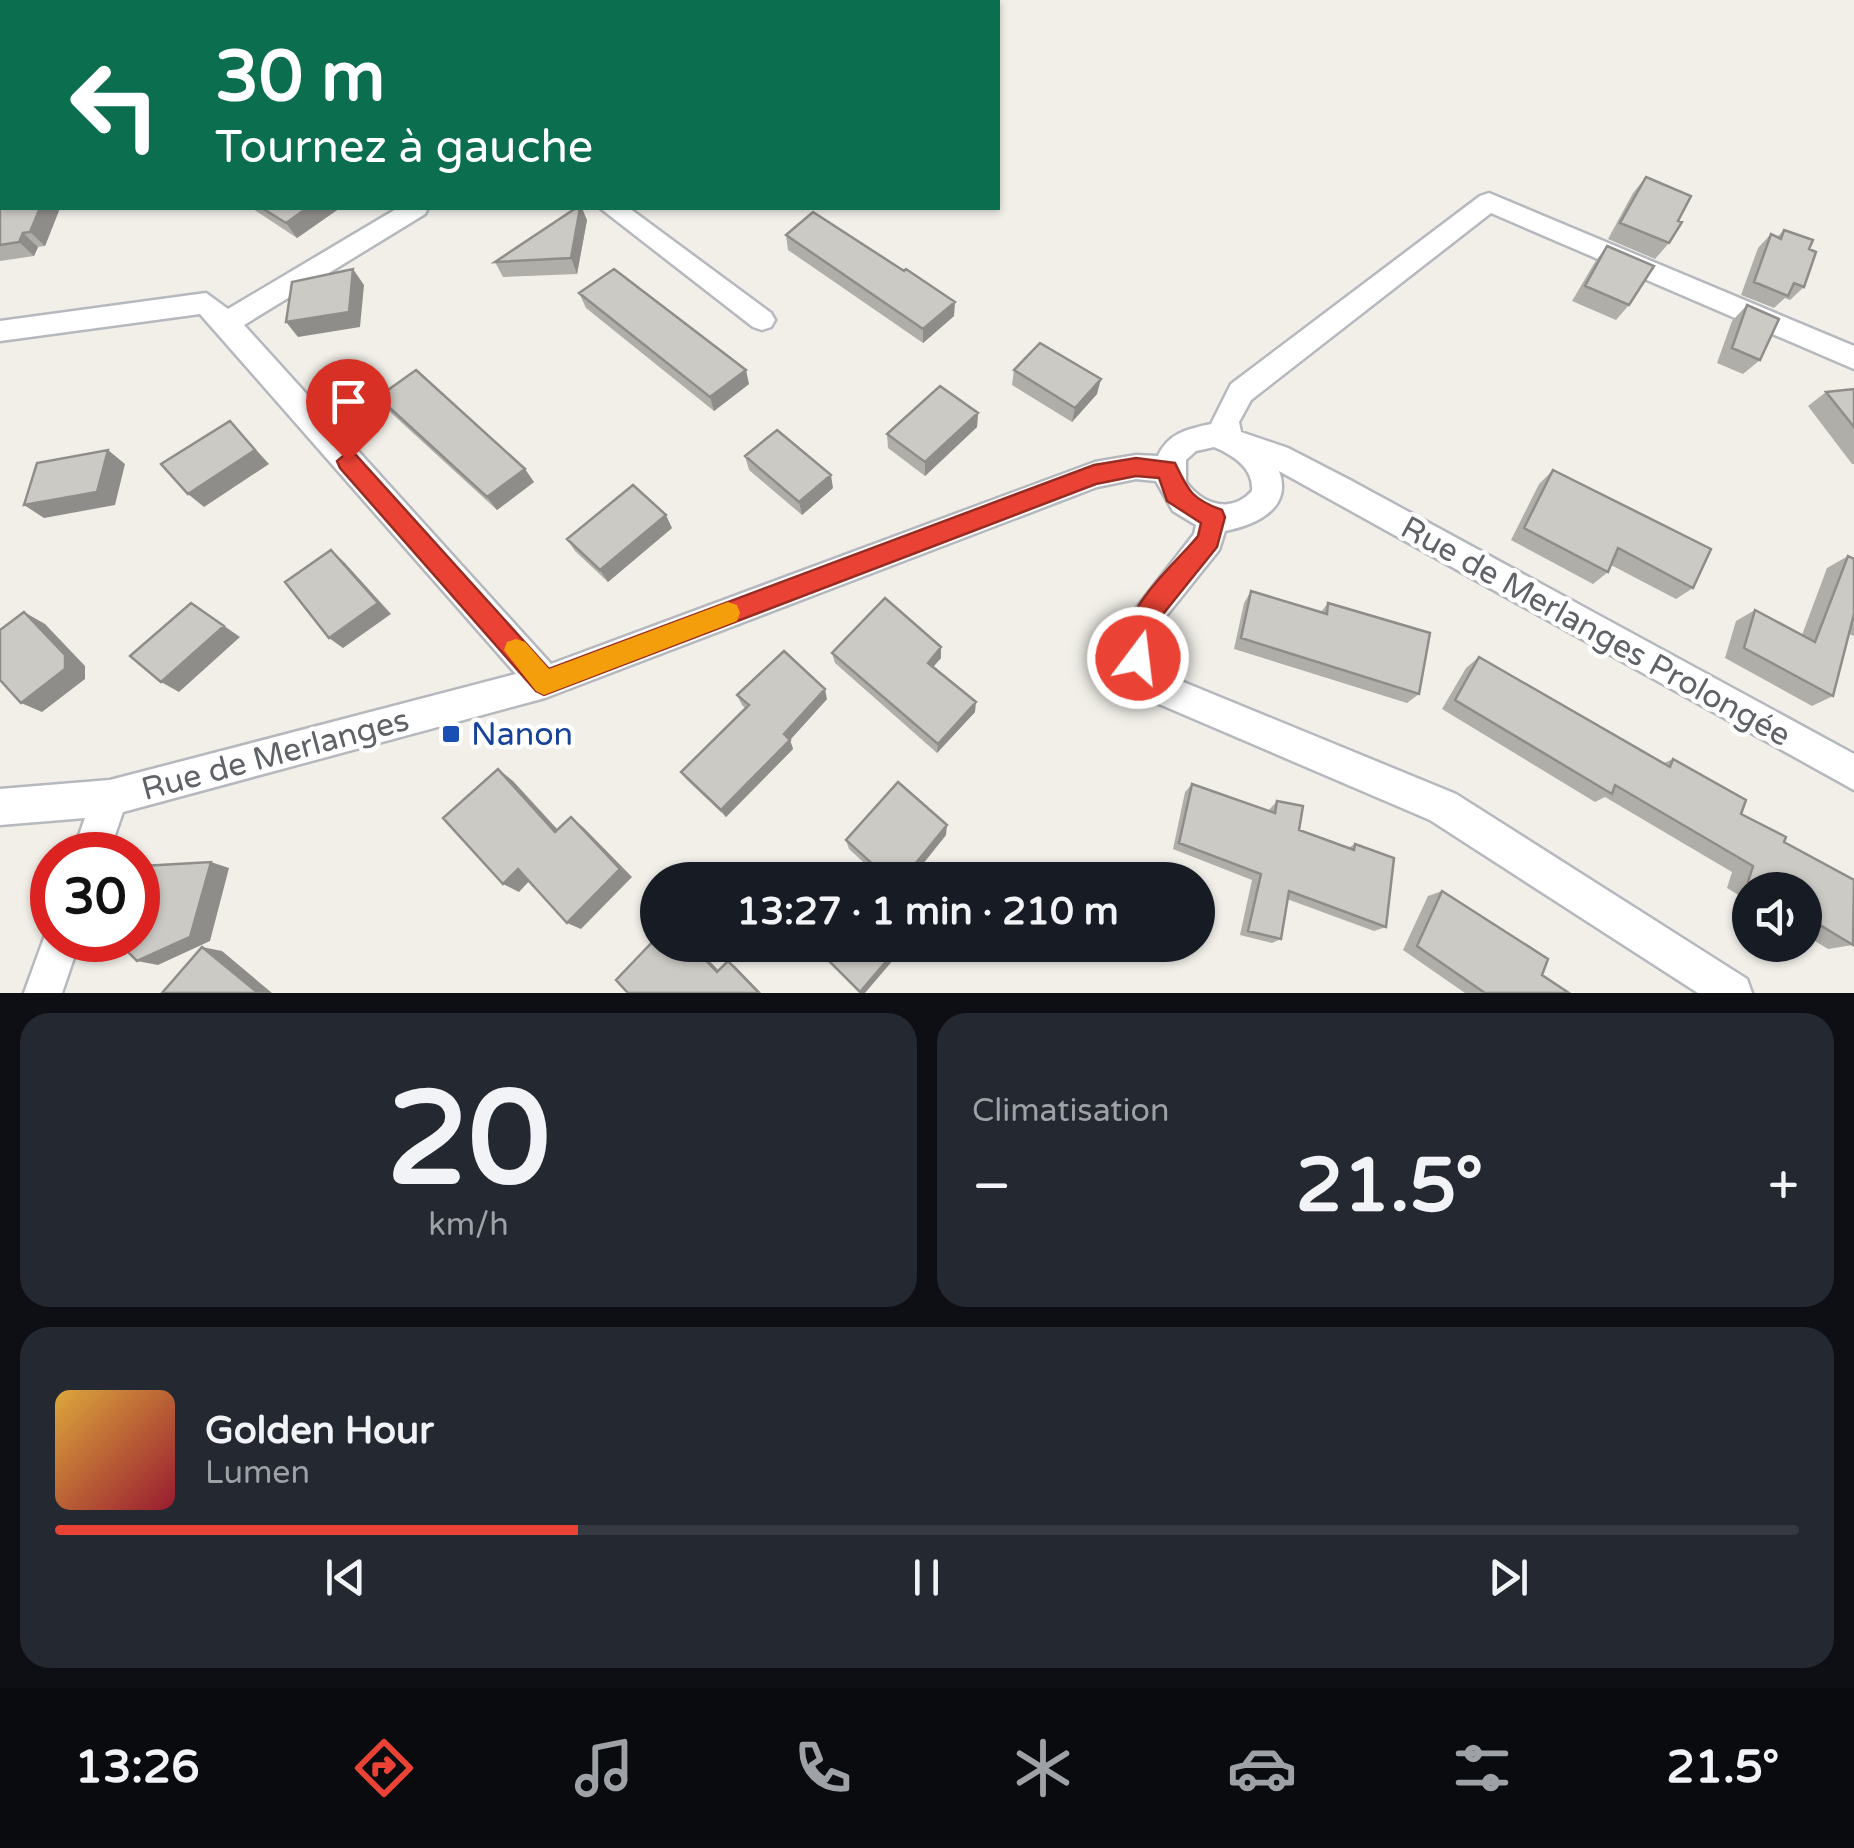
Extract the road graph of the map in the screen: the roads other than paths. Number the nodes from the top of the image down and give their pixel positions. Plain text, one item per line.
1 (413, 210) edge
2 (615, 210) edge
3 (762, 320) dead end
4 (226, 323) junction
5 (0, 331) edge
6 (1854, 358) edge
7 (1235, 441) junction
8 (1168, 470) junction
9 (1339, 489) junction
10 (1261, 501) junction
11 (1214, 517) junction
12 (544, 682) junction
13 (1854, 773) edge
14 (110, 798) junction
15 (0, 807) edge
16 (98, 832) edge
17 (54, 962) edge
18 (43, 993) edge
19 (1733, 993) edge

1 - 4 street
2 - 3 street
4 - 5 street
4 - 12 street
6 - 7 street
7 - 8 street
7 - 9 street, Rue de Merlanges Prolongée
7 - 10 street
8 - 11 street
8 - 12 street, Rue de Merlanges
9 - 10 street
9 - 13 street, Rue de Merlanges Prolongée
10 - 11 street
11 - 19 street
12 - 14 street, Rue de Merlanges
14 - 15 street, Rue de Merlanges
14 - 16 street
17 - 18 street

